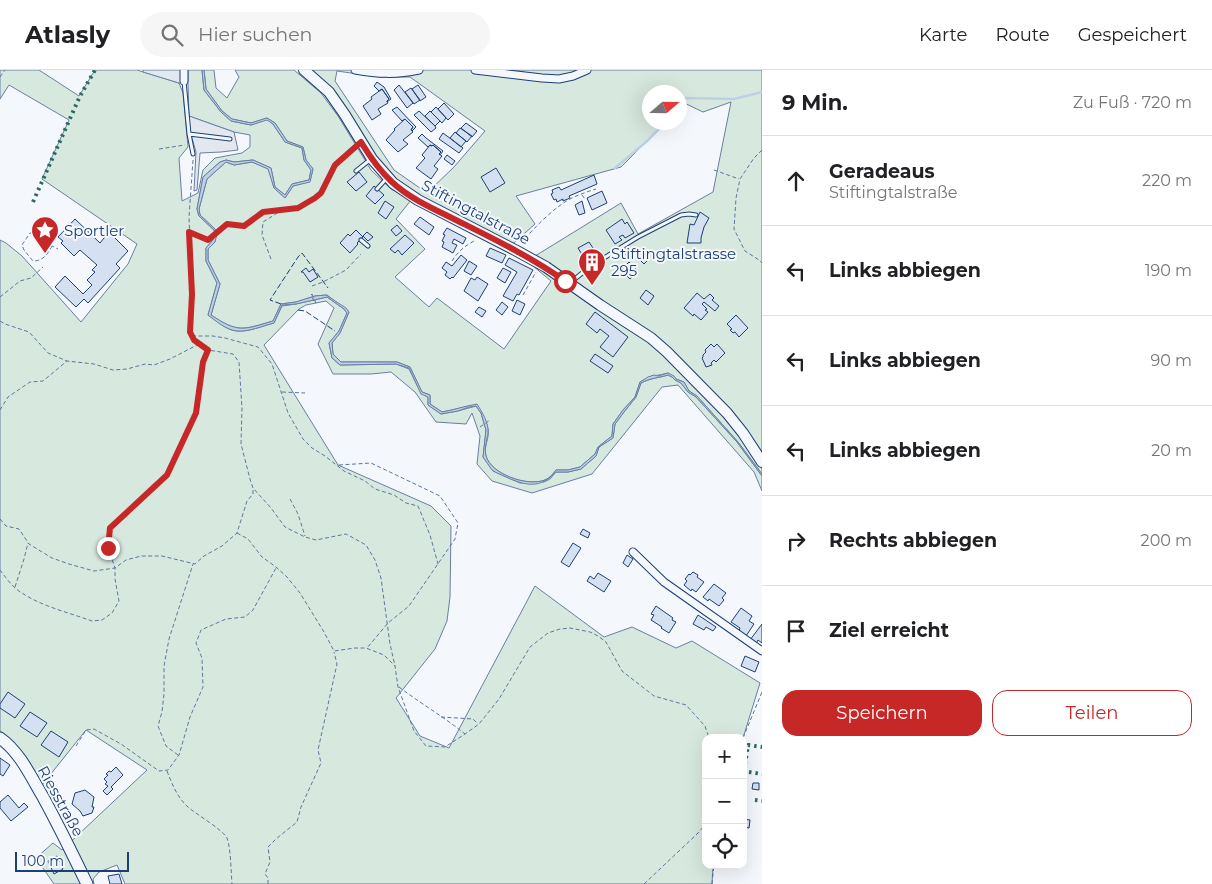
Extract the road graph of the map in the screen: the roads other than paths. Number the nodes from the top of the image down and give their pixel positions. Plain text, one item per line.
1 (184, 70) edge
2 (304, 70) edge
3 (355, 70) edge
4 (419, 70) edge
5 (475, 70) edge
6 (587, 70) edge
7 (184, 81) joint
8 (189, 134) junction
9 (230, 139) dead end
10 (193, 154) road end
11 (372, 159) junction
12 (356, 171) dead end
13 (388, 177) junction
14 (377, 189) dead end
15 (696, 215) dead end
16 (361, 240) dead end
17 (368, 246) dead end
18 (569, 284) junction
19 (762, 462) edge
20 (633, 552) dead end
21 (762, 651) edge
22 (0, 738) edge
23 (87, 884) edge

1 - 7 street
2 - 11 street, Stiftingtalstraße
3 - 4 street
5 - 6 street
7 - 8 lane
8 - 9 lane
8 - 10 lane
11 - 12 lane
11 - 13 street, Stiftingtalstraße
13 - 14 lane
13 - 18 street, Stiftingtalstraße
15 - 18 lane
16 - 17 lane
18 - 19 street, Stiftingtalstraße
20 - 21 street
22 - 23 main road, Riesstraße

